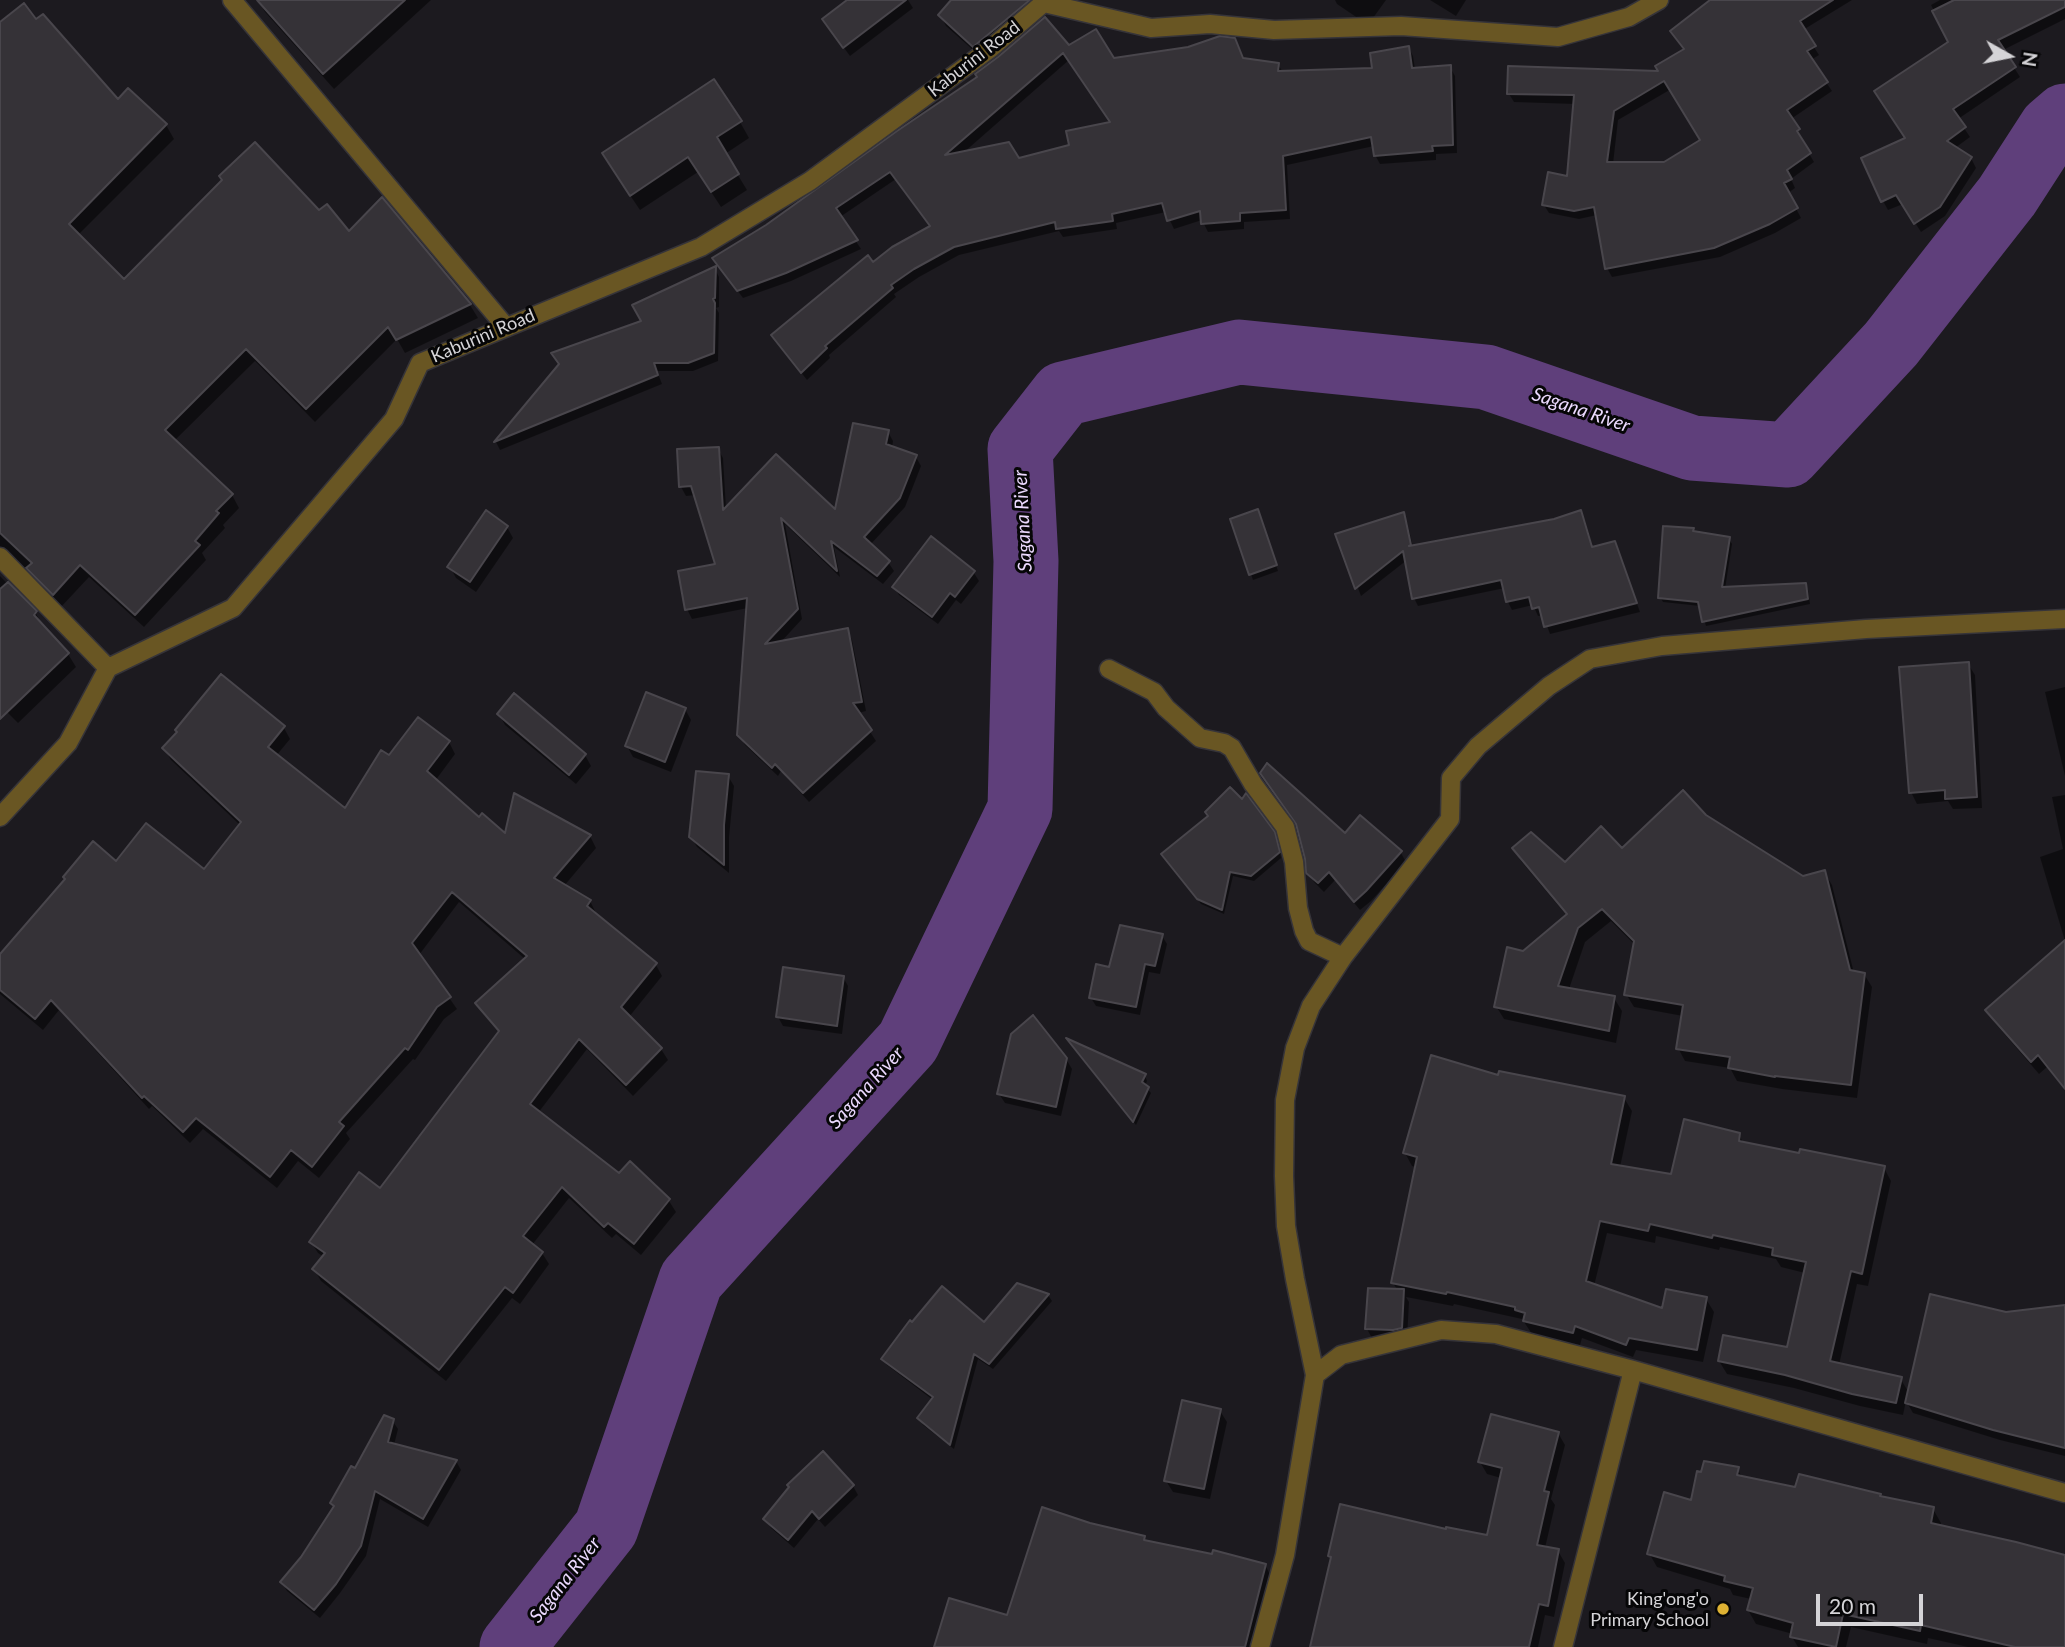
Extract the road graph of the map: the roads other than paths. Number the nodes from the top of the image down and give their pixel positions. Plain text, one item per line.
1 (232, 0) edge
2 (1659, 0) edge
3 (1045, 1) edge
4 (506, 327) junction
5 (0, 557) edge
6 (2065, 619) edge
7 (108, 668) junction
8 (1109, 669) dead end
9 (0, 817) edge
10 (1343, 957) junction
11 (1633, 1370) junction
12 (1315, 1375) junction
13 (2065, 1493) edge
14 (1260, 1647) edge
15 (1563, 1647) edge

1 - 4 street
2 - 3 street
3 - 4 street, Kaburini Road
4 - 7 street, Kaburini Road
5 - 7 street
6 - 10 street
7 - 9 street
8 - 10 street
10 - 12 street
11 - 12 street
11 - 13 street
11 - 15 street
12 - 14 street

